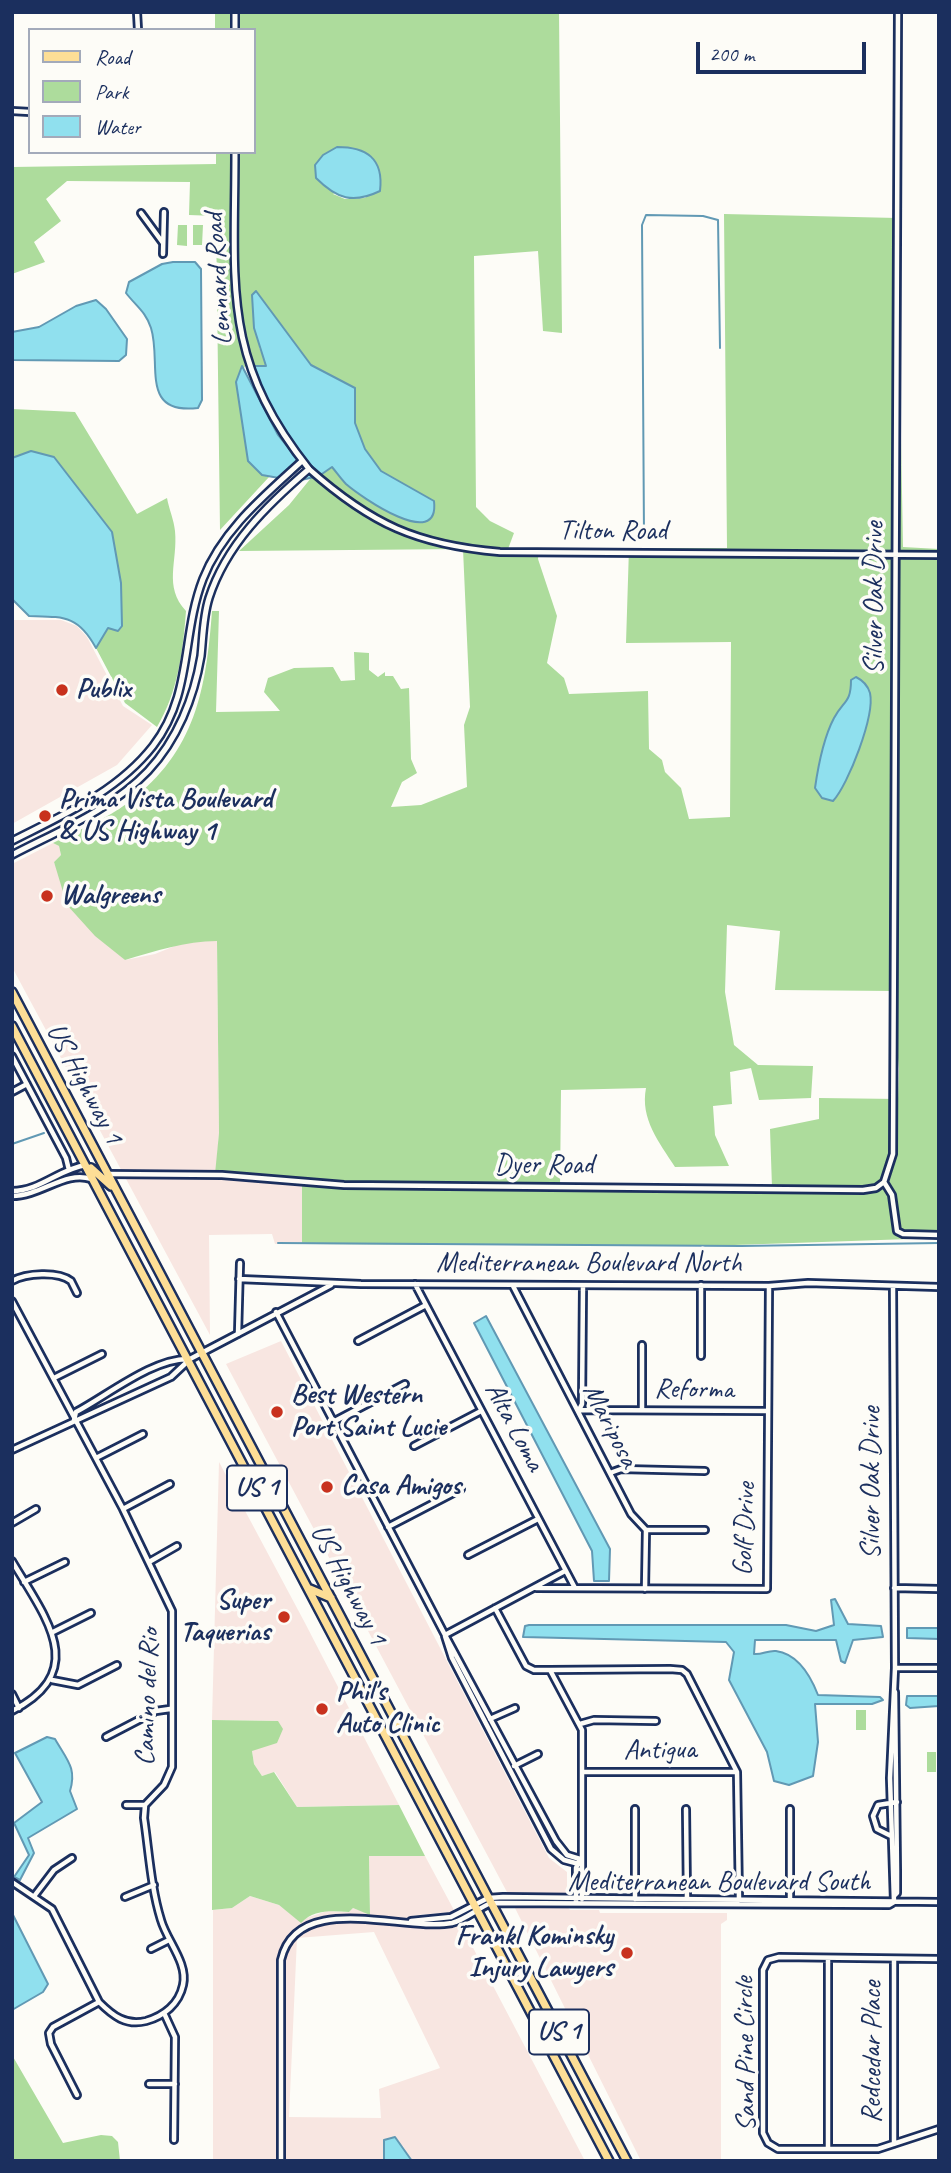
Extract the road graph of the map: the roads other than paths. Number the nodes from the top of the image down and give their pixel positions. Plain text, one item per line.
1 (898, 12) edge
2 (235, 154) edge
3 (164, 212) dead end
4 (141, 213) dead end
5 (164, 244) junction
6 (163, 254) dead end
7 (302, 461) junction
8 (309, 469) junction
9 (896, 555) junction
10 (939, 555) edge
11 (197, 597) junction
12 (208, 600) junction
13 (12, 841) edge
14 (12, 855) edge
15 (12, 992) edge
16 (12, 1026) edge
17 (12, 1056) edge
18 (27, 1084) junction
19 (12, 1092) edge
20 (79, 1150) junction
21 (87, 1165) junction
22 (69, 1170) junction
23 (107, 1174) junction
24 (58, 1179) junction
25 (96, 1182) junction
26 (884, 1182) junction
27 (12, 1191) edge
28 (116, 1191) junction
29 (23, 1193) junction
30 (12, 1196) edge
31 (939, 1235) edge
32 (240, 1263) dead end
33 (239, 1279) junction
34 (12, 1281) edge
35 (335, 1283) junction
36 (415, 1284) junction
37 (701, 1285) junction
38 (513, 1286) junction
39 (583, 1286) junction
40 (769, 1286) junction
41 (893, 1286) junction
42 (939, 1287) edge
43 (77, 1293) dead end
44 (12, 1301) edge
45 (426, 1305) junction
46 (276, 1312) junction
47 (238, 1334) junction
48 (358, 1341) dead end
49 (642, 1345) dead end
50 (203, 1352) junction
51 (102, 1354) dead end
52 (701, 1356) dead end
53 (190, 1359) junction
54 (54, 1378) junction
55 (405, 1384) dead end
56 (579, 1410) junction
57 (642, 1410) junction
58 (481, 1411) junction
59 (767, 1411) junction
60 (74, 1421) junction
61 (333, 1422) junction
62 (143, 1434) dead end
63 (414, 1446) dead end
64 (12, 1450) edge
65 (96, 1458) junction
66 (705, 1471) dead end
67 (610, 1473) junction
68 (170, 1484) dead end
69 (461, 1489) dead end
70 (122, 1508) junction
71 (36, 1509) dead end
72 (538, 1519) junction
73 (12, 1522) edge
74 (388, 1527) junction
75 (646, 1530) junction
76 (705, 1530) dead end
77 (177, 1546) dead end
78 (468, 1555) dead end
79 (12, 1562) edge
80 (65, 1562) dead end
81 (149, 1562) junction
82 (299, 1568) junction
83 (565, 1571) junction
84 (321, 1579) junction
85 (24, 1582) junction
86 (536, 1588) junction
87 (894, 1588) junction
88 (939, 1588) edge
89 (310, 1589) junction
90 (576, 1589) junction
91 (645, 1589) junction
92 (331, 1598) junction
93 (495, 1608) junction
94 (91, 1614) dead end
95 (53, 1632) junction
96 (444, 1635) junction
97 (117, 1665) dead end
98 (895, 1668) junction
99 (939, 1668) edge
100 (550, 1670) junction
101 (52, 1680) junction
102 (894, 1681) junction
103 (12, 1694) edge
104 (19, 1708) junction
105 (514, 1708) dead end
106 (170, 1709) junction
107 (12, 1711) edge
108 (488, 1720) junction
109 (656, 1721) dead end
110 (580, 1724) junction
111 (106, 1737) dead end
112 (538, 1754) dead end
113 (513, 1767) junction
114 (583, 1772) junction
115 (737, 1772) junction
116 (890, 1802) junction
117 (897, 1802) junction
118 (126, 1805) dead end
119 (145, 1805) junction
120 (635, 1809) dead end
121 (687, 1809) dead end
122 (790, 1809) dead end
123 (894, 1836) junction
124 (72, 1858) dead end
125 (580, 1863) junction
126 (12, 1882) edge
127 (155, 1885) junction
128 (35, 1895) junction
129 (125, 1897) dead end
130 (894, 1899) junction
131 (579, 1900) junction
132 (489, 1901) junction
133 (635, 1901) junction
134 (687, 1901) junction
135 (740, 1901) junction
136 (790, 1901) junction
137 (939, 1902) edge
138 (476, 1906) junction
139 (169, 1940) junction
140 (151, 1949) dead end
141 (828, 1958) junction
142 (894, 1959) junction
143 (939, 1959) edge
144 (99, 2002) junction
145 (164, 2014) junction
146 (149, 2084) dead end
147 (175, 2084) junction
148 (76, 2095) dead end
149 (939, 2129) edge
150 (174, 2140) dead end
151 (894, 2144) junction
152 (828, 2149) junction
153 (281, 2161) edge
154 (609, 2161) edge
155 (626, 2161) edge

1 - 9 street, Silver Oak Drive
2 - 7 street, Lennard Road
3 - 5 street
4 - 5 street
5 - 6 street
7 - 8 street, Lennard Road
7 - 11 street
8 - 9 street, Tilton Road
8 - 12 street
9 - 10 street, Tilton Road
9 - 26 street, Silver Oak Drive
11 - 12 street
11 - 13 street
12 - 14 street
15 - 23 main road, US Highway 1 / US 1
16 - 20 main road, US Highway 1 / US 1
17 - 18 street
18 - 19 street
18 - 22 street
20 - 21 main road, US Highway 1 / US 1
20 - 23 main road
21 - 22 street
21 - 25 main road, US Highway 1 / US 1
21 - 28 main road
22 - 24 street
23 - 26 street, Dyer Road
23 - 28 main road, US Highway 1 / US 1
24 - 25 street
24 - 29 street
25 - 53 main road, US Highway 1 / US 1
26 - 31 street
27 - 29 street
28 - 50 main road, US Highway 1 / US 1
29 - 30 street
32 - 33 street
33 - 35 street, Mediterranean Boulevard North
33 - 47 street
34 - 43 street
35 - 36 street, Mediterranean Boulevard North
35 - 46 street
36 - 38 street, Mediterranean Boulevard North
36 - 45 street, Alta Loma
37 - 39 street, Mediterranean Boulevard North
37 - 40 street, Mediterranean Boulevard North
37 - 52 street
38 - 39 street, Mediterranean Boulevard North
38 - 56 street, Mariposa
39 - 56 street
40 - 41 street, Mediterranean Boulevard North
40 - 59 street, Golf Drive
41 - 42 street, Mediterranean Boulevard North
41 - 87 street, Silver Oak Drive
44 - 54 street, Camino del Rio
45 - 48 street
45 - 58 street, Alta Loma
46 - 47 street
46 - 61 street
47 - 50 street
49 - 57 street
50 - 53 street
50 - 84 main road, US Highway 1 / US 1
51 - 54 street
53 - 60 street
53 - 60 street
53 - 82 main road, US Highway 1 / US 1
54 - 60 street, Camino del Rio
55 - 61 street
56 - 57 street, Reforma
56 - 67 street, Mariposa
57 - 59 street, Reforma
58 - 63 street
58 - 72 street, Alta Loma
59 - 91 street, Golf Drive
60 - 64 street
60 - 65 street, Camino del Rio
61 - 74 street
62 - 65 street
65 - 70 street, Camino del Rio
66 - 67 street
67 - 75 street, Mariposa
68 - 70 street
69 - 74 street
70 - 81 street, Camino del Rio
71 - 73 street
72 - 78 street
72 - 83 street, Alta Loma
74 - 96 street
75 - 76 street
75 - 91 street
77 - 81 street
79 - 85 street
80 - 85 street
81 - 106 street, Camino del Rio
82 - 84 main road
82 - 89 main road, US Highway 1 / US 1
83 - 86 street, Golf Drive
83 - 90 street, Alta Loma
84 - 92 main road, US Highway 1 / US 1
85 - 95 street
86 - 90 street, Golf Drive
86 - 93 street, Golf Drive
87 - 88 street
87 - 98 street, Silver Oak Drive
89 - 92 main road
89 - 138 main road, US Highway 1 / US 1
90 - 91 street, Golf Drive
92 - 132 main road, US Highway 1 / US 1
93 - 96 street, Golf Drive
93 - 100 street
94 - 95 street
95 - 101 street
96 - 108 street
97 - 101 street
98 - 99 street
98 - 102 street, Silver Oak Drive
100 - 110 street
100 - 115 street
101 - 104 street
102 - 116 street, Silver Oak Drive
102 - 117 street, Silver Oak Drive
103 - 104 street
104 - 107 street
105 - 108 street
106 - 111 street
106 - 119 street, Camino del Rio
108 - 113 street
109 - 110 street
110 - 114 street
112 - 113 street
113 - 125 street
114 - 115 street, Antigua
114 - 125 street
115 - 135 street
116 - 117 street
116 - 123 street, Silver Oak Drive
116 - 123 street
117 - 123 street, Silver Oak Drive
118 - 119 street
119 - 127 street, Camino del Rio
120 - 133 street
121 - 134 street
122 - 136 street
123 - 130 street, Silver Oak Drive
124 - 128 street
125 - 131 street
126 - 128 street
127 - 129 street
127 - 139 street, Camino del Rio
128 - 144 street
130 - 136 street, Mediterranean Boulevard South
130 - 137 street, Mediterranean Boulevard South
131 - 132 street, Mediterranean Boulevard South
131 - 133 street, Mediterranean Boulevard South
132 - 138 street, Mediterranean Boulevard South
132 - 155 main road, US Highway 1 / US 1
133 - 134 street, Mediterranean Boulevard South
134 - 135 street, Mediterranean Boulevard South
135 - 136 street, Mediterranean Boulevard South
138 - 153 street, Mediterranean Boulevard South
138 - 154 main road, US Highway 1 / US 1
139 - 140 street
139 - 145 street, Camino del Rio
141 - 142 street, Sand Pine Circle
141 - 152 street
141 - 152 street, Sand Pine Circle
142 - 143 street, Sand Pine Circle
142 - 151 street, Redcedar Place
144 - 145 street
144 - 148 street
145 - 147 street
146 - 147 street
147 - 150 street
149 - 151 street, Sand Pine Circle
151 - 152 street, Sand Pine Circle

